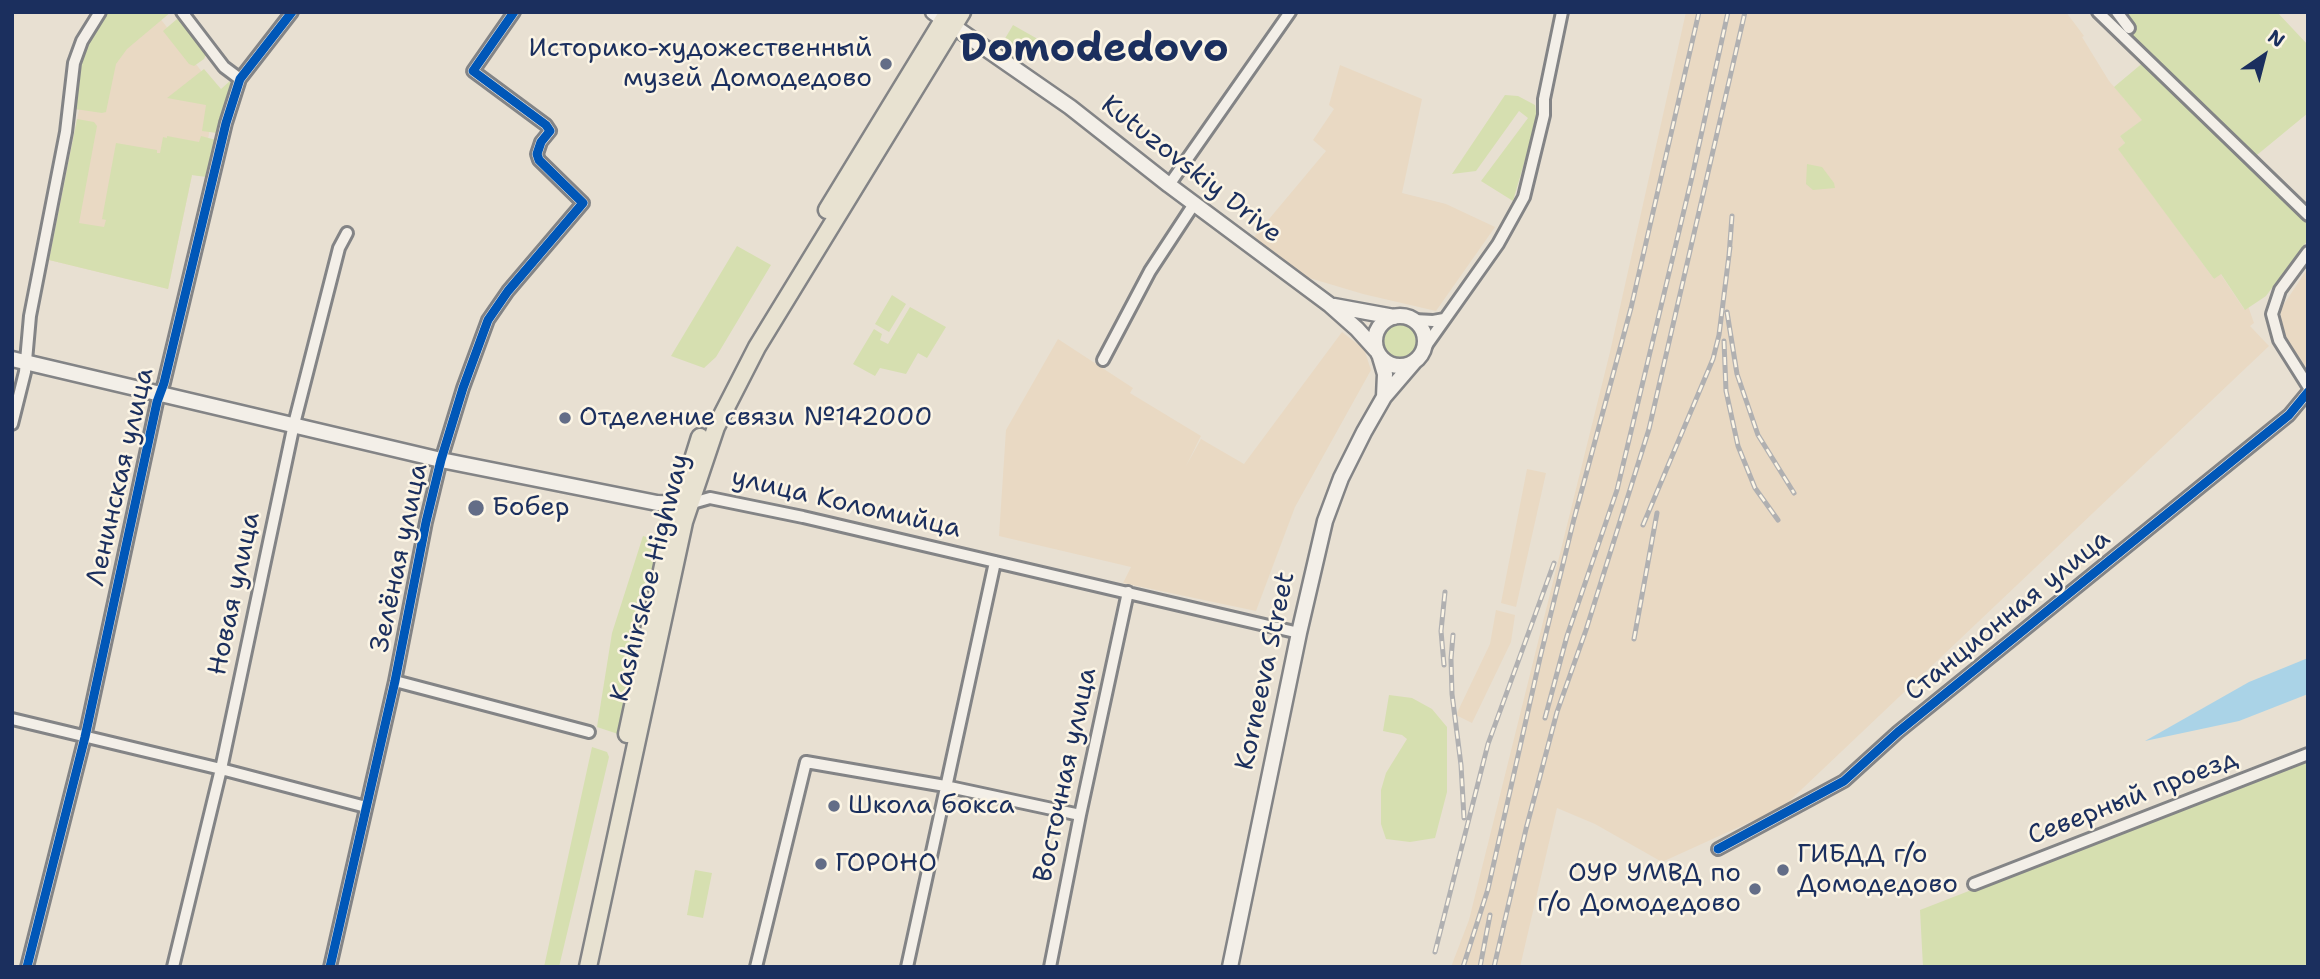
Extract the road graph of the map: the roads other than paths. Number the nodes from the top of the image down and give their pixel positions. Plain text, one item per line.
1 (100, 12) edge
2 (182, 12) edge
3 (292, 12) edge
4 (514, 12) edge
5 (962, 12) edge
6 (1290, 12) edge
7 (1562, 12) edge
8 (2098, 12) edge
9 (2117, 12) edge
10 (945, 18) edge
11 (2129, 28) dead end
12 (240, 79) junction
13 (1170, 185) junction
14 (1194, 204) junction
15 (2308, 215) edge
16 (347, 233) dead end
17 (2308, 252) edge
18 (1330, 304) junction
19 (1394, 317) junction
20 (1444, 319) junction
21 (1414, 320) junction
22 (1378, 353) junction
23 (1419, 356) junction
24 (19, 360) edge
25 (1103, 360) dead end
26 (2308, 386) edge
27 (2308, 392) edge
28 (161, 394) junction
29 (1384, 397) junction
30 (12, 424) edge
31 (294, 424) junction
32 (441, 460) junction
33 (683, 504) junction
34 (995, 562) junction
35 (1128, 592) junction
36 (1299, 633) junction
37 (396, 681) junction
38 (12, 719) edge
39 (589, 732) dead end
40 (85, 737) junction
41 (2308, 754) edge
42 (221, 769) junction
43 (945, 786) junction
44 (366, 807) junction
45 (1080, 816) junction
46 (1718, 849) dead end
47 (1974, 884) dead end
48 (27, 967) edge
49 (173, 967) edge
50 (330, 967) edge
51 (576, 967) edge
52 (588, 967) edge
53 (756, 967) edge
54 (907, 967) edge
55 (1050, 967) edge
56 (1230, 967) edge

1 - 24 street
2 - 12 street
3 - 12 street, Ленинская улица
4 - 32 street, Зелёная улица
5 - 10 main road, Kashirskoe Highway
6 - 13 street
7 - 20 street
8 - 15 street
9 - 11 street
10 - 13 street, Kutuzovskiy Drive
10 - 33 main road, Kashirskoe Highway
12 - 28 street, Ленинская улица
13 - 14 street, Kutuzovskiy Drive
14 - 18 street, Kutuzovskiy Drive
14 - 25 street
16 - 31 street, Новая улица
17 - 26 street
18 - 19 street
18 - 22 street, Kutuzovskiy Drive
19 - 21 street
19 - 22 street
20 - 21 street
20 - 23 street
21 - 23 street
22 - 23 street
22 - 29 street
23 - 29 street, Korneeva Street
24 - 28 street, улица Коломийца
24 - 30 street
27 - 46 street, Станционная улица
28 - 31 street, улица Коломийца
28 - 40 street, Ленинская улица
29 - 36 street, Korneeva Street
31 - 32 street, улица Коломийца
31 - 42 street, Новая улица
32 - 33 street, улица Коломийца
32 - 37 street, Зелёная улица
33 - 34 street, улица Коломийца
33 - 51 main road, Kashirskoe Highway
33 - 52 main road, Kashirskoe Highway
34 - 35 street, улица Коломийца
34 - 43 street
35 - 36 street, улица Коломийца
35 - 45 street, Восточная улица
36 - 56 street, Korneeva Street
37 - 39 street
37 - 44 street, Зелёная улица
38 - 40 street
40 - 42 street
40 - 48 street, Ленинская улица
41 - 47 street, Северный проезд
42 - 44 street
42 - 49 street, Новая улица
43 - 45 street
43 - 53 street
43 - 54 street
44 - 50 street, Зелёная улица
45 - 55 street, Восточная улица

